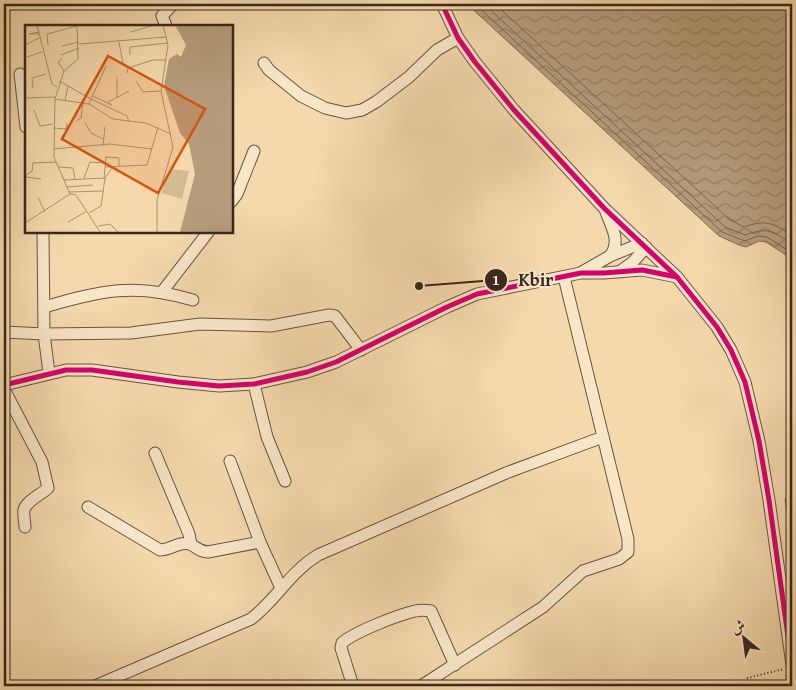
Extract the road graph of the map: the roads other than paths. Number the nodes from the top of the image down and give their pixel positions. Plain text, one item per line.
1 (173, 4) edge
2 (442, 4) edge
3 (166, 25) edge
4 (458, 38) junction
5 (264, 63) dead end
6 (20, 74) dead end
7 (25, 118) edge
8 (254, 151) dead end
9 (232, 201) edge
10 (604, 208) junction
11 (43, 232) edge
12 (203, 234) edge
13 (644, 245) junction
14 (610, 256) junction
15 (620, 271) junction
16 (581, 273) junction
17 (564, 277) junction
18 (677, 277) junction
19 (162, 292) junction
20 (193, 300) dead end
21 (44, 307) junction
22 (4, 332) edge
23 (44, 334) junction
24 (361, 350) junction
25 (49, 373) junction
26 (254, 384) junction
27 (4, 385) edge
28 (4, 389) edge
29 (603, 437) junction
30 (155, 453) dead end
31 (230, 460) dead end
32 (285, 480) dead end
33 (88, 507) dead end
34 (25, 527) dead end
35 (260, 542) junction
36 (191, 544) junction
37 (281, 588) junction
38 (455, 665) junction
39 (792, 666) edge
40 (95, 686) edge
41 (353, 686) edge
42 (421, 686) edge

1 - 3 street
2 - 4 street
4 - 5 street
4 - 10 street
6 - 7 street
8 - 9 street
10 - 13 street
10 - 14 street
11 - 21 street
12 - 19 street
13 - 14 street
13 - 15 street
13 - 18 street
14 - 16 street
15 - 16 street
15 - 18 street
16 - 17 street
17 - 24 street
17 - 29 street
18 - 39 street
19 - 20 street
19 - 21 street
21 - 23 street
22 - 23 street
23 - 24 street
23 - 25 street
24 - 26 street
25 - 26 street
25 - 27 street
26 - 32 street
28 - 34 street
29 - 37 street
29 - 38 street
30 - 36 street
31 - 35 street
33 - 36 street
35 - 36 street
35 - 37 street
37 - 40 street
38 - 41 street
38 - 42 street

